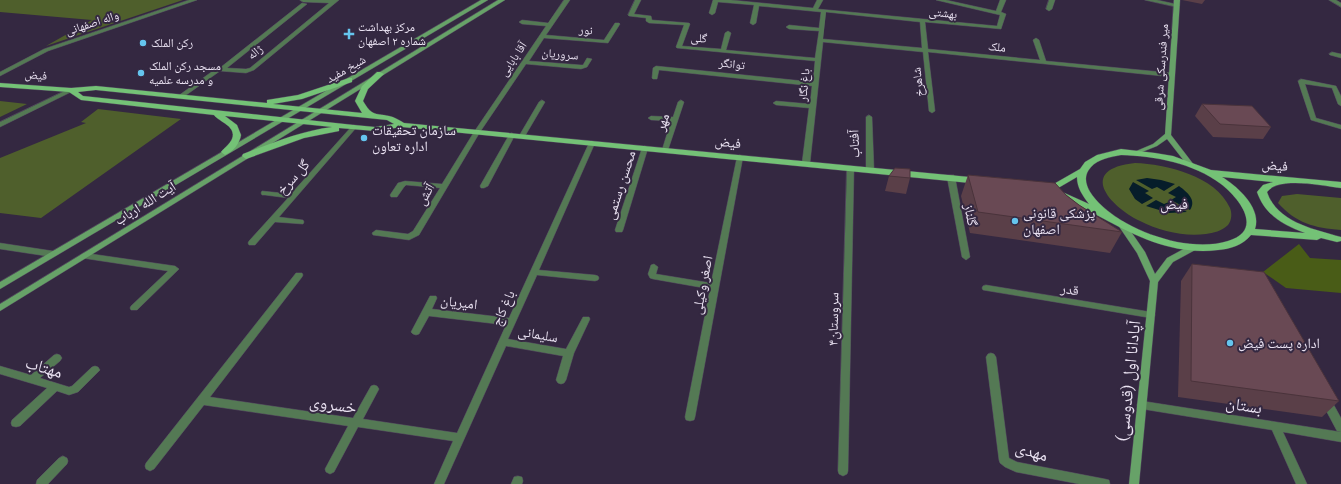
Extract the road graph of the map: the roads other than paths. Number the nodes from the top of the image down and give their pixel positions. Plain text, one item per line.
1 (194, 0) edge
2 (484, 0) edge
3 (567, 0) edge
4 (638, 0) edge
5 (779, 0) edge
6 (820, 0) edge
7 (939, 0) edge
8 (1003, 0) edge
9 (1052, 0) edge
10 (1148, 0) edge
11 (1332, 0) edge
12 (334, 1) edge
13 (303, 2) edge
14 (499, 2) edge
15 (1177, 3) edge
16 (757, 4) junction
17 (1341, 5) edge
18 (776, 6) junction
19 (815, 9) junction
20 (1049, 9) dead end
21 (824, 10) junction
22 (465, 12) junction
23 (712, 13) dead end
24 (1001, 13) junction
25 (479, 14) junction
26 (922, 20) junction
27 (522, 22) dead end
28 (753, 23) dead end
29 (616, 24) dead end
30 (550, 25) junction
31 (789, 27) dead end
32 (821, 30) junction
33 (728, 33) dead end
34 (542, 36) junction
35 (820, 40) junction
36 (1036, 40) dead end
37 (723, 51) junction
38 (925, 51) junction
39 (1332, 54) dead end
40 (1341, 56) edge
41 (589, 59) dead end
42 (818, 60) junction
43 (524, 62) junction
44 (1044, 63) junction
45 (223, 68) junction
46 (0, 74) edge
47 (380, 74) junction
48 (1172, 75) junction
49 (655, 78) dead end
50 (349, 80) junction
51 (815, 84) junction
52 (0, 85) edge
53 (70, 90) junction
54 (180, 97) junction
55 (542, 102) dead end
56 (681, 102) dead end
57 (776, 103) dead end
58 (250, 104) junction
59 (1341, 104) edge
60 (812, 106) junction
61 (300, 108) junction
62 (932, 110) dead end
63 (322, 111) junction
64 (214, 113) junction
65 (371, 116) junction
66 (869, 117) dead end
67 (651, 118) dead end
68 (676, 119) junction
69 (281, 120) junction
70 (304, 122) junction
71 (402, 125) junction
72 (0, 126) edge
73 (1341, 126) edge
74 (354, 127) junction
75 (477, 132) junction
76 (512, 135) junction
77 (1168, 135) junction
78 (522, 136) junction
79 (592, 143) junction
80 (645, 148) junction
81 (665, 150) junction
82 (225, 152) junction
83 (1137, 152) junction
84 (246, 156) junction
85 (740, 157) junction
86 (806, 163) junction
87 (1190, 165) junction
88 (850, 168) junction
89 (870, 170) junction
90 (1082, 171) junction
91 (1207, 172) junction
92 (951, 177) junction
93 (1293, 181) junction
94 (989, 182) edge
95 (1341, 185) edge
96 (444, 186) junction
97 (484, 186) dead end
98 (265, 193) dead end
99 (394, 195) dead end
100 (293, 196) junction
101 (1106, 216) junction
102 (273, 219) junction
103 (300, 222) dead end
104 (1122, 225) junction
105 (619, 230) dead end
106 (1249, 232) junction
107 (376, 233) dead end
108 (1339, 239) edge
109 (252, 243) dead end
110 (0, 246) edge
111 (1194, 247) junction
112 (53, 254) junction
113 (85, 256) junction
114 (966, 257) dead end
115 (654, 267) dead end
116 (534, 272) junction
117 (299, 275) dead end
118 (595, 278) dead end
119 (1154, 280) junction
120 (0, 286) edge
121 (715, 287) junction
122 (986, 288) dead end
123 (433, 298) dead end
124 (0, 308) edge
125 (134, 308) dead end
126 (426, 312) junction
127 (1151, 315) junction
128 (586, 319) dead end
129 (512, 322) junction
130 (416, 332) dead end
131 (503, 342) junction
132 (569, 353) junction
133 (991, 357) dead end
134 (57, 358) dead end
135 (0, 370) edge
136 (95, 370) dead end
137 (32, 380) junction
138 (561, 380) dead end
139 (55, 387) junction
140 (374, 389) dead end
141 (1321, 393) edge
142 (201, 400) junction
143 (1142, 405) junction
144 (690, 417) dead end
145 (16, 423) dead end
146 (355, 423) junction
147 (1275, 426) junction
148 (1341, 428) edge
149 (1341, 437) edge
150 (460, 438) junction
151 (62, 461) dead end
152 (150, 466) dead end
153 (330, 469) dead end
154 (843, 471) dead end
155 (41, 484) edge
156 (439, 484) edge
157 (1105, 484) edge
158 (1134, 484) edge
159 (1302, 484) edge

1 - 46 street, واله اصفهانی
2 - 14 main road
2 - 22 main road, شیخ مفید
3 - 30 street, آقا بابایی
4 - 37 street, گلی
5 - 18 street
6 - 19 street
7 - 24 street
8 - 24 street
9 - 20 street
10 - 15 street
11 - 17 street
12 - 13 street
12 - 45 street, ژاله
13 - 45 street
14 - 25 main road, شیخ مفید
15 - 48 main road, میر فندرسکی شرقی
16 - 18 street, بهشتی
16 - 23 street, بهشتی
16 - 28 street
18 - 19 street, بهشتی
19 - 21 street, بهشتی
21 - 26 street, بهشتی
21 - 32 street, باغ نگار
22 - 25 main road
22 - 50 main road, شیخ مفید
24 - 26 street, بهشتی
25 - 47 main road, شیخ مفید
26 - 38 street, شاهرخ
27 - 30 street
29 - 34 street, نور
30 - 34 street, آقا بابایی
31 - 32 street
32 - 35 street, باغ نگار
33 - 37 street
34 - 43 street, آقا بابایی
35 - 38 street, ملک
35 - 42 street, باغ نگار
36 - 44 street
37 - 42 street, گلی
38 - 44 street, ملک
38 - 62 street, شاهرخ
39 - 40 street
41 - 43 street, سروریان
42 - 51 street, باغ نگار
43 - 75 street, آقا بابایی
44 - 48 street, ملک
45 - 54 street
47 - 63 main road, شیخ مفید
47 - 65 main road
48 - 77 main road, میر فندرسکی شرقی
49 - 51 street, توانگر
50 - 58 main road
50 - 61 main road, شیخ مفید
51 - 60 street, باغ نگار
52 - 53 main road, فیض
53 - 54 main road
53 - 64 main road
53 - 72 street
54 - 58 main road
55 - 78 street
56 - 68 street, مهر
57 - 60 street
58 - 61 main road
59 - 73 street
60 - 86 street, باغ نگار
61 - 63 main road
61 - 69 main road, شیخ مفید
63 - 65 main road
63 - 70 main road, شیخ مفید
64 - 69 main road
64 - 82 main road
65 - 71 main road
66 - 89 street, آفتاب
67 - 68 street
68 - 81 street, مهر
69 - 70 main road
69 - 82 main road, آیت الله ارباب
70 - 74 main road
70 - 84 main road, آیت الله ارباب
71 - 74 main road
71 - 75 main road, فیض
74 - 84 main road
74 - 100 street, گل سرخ
75 - 76 main road, فیض
75 - 96 street, آتش
76 - 78 main road, فیض
76 - 97 street
77 - 83 main road
77 - 87 main road
78 - 79 main road, فیض
79 - 80 main road, فیض
79 - 116 street, باغ کاج
80 - 81 main road, فیض
80 - 105 street, محسن رستمی
81 - 85 main road, فیض
82 - 112 main road, آیت الله ارباب
83 - 87 main road
83 - 90 main road
84 - 113 main road, آیت الله ارباب
85 - 86 main road, فیض
85 - 121 street, اصغر وکیلی
86 - 88 main road, فیض
87 - 91 main road
88 - 89 main road, فیض
88 - 154 street, سروستان۴
89 - 92 main road, فیض
90 - 101 main road
90 - 101 main road
91 - 93 main road, فیض
91 - 106 main road
92 - 94 main road, فیض
92 - 114 street, گلناز
93 - 95 main road, فیض
93 - 108 main road
96 - 99 street
96 - 107 street, آتش
98 - 100 street
100 - 102 street, گل سرخ
101 - 104 main road
102 - 103 street
102 - 109 street, گل سرخ
104 - 111 main road
104 - 119 main road
106 - 108 main road
106 - 111 main road
110 - 112 street
111 - 119 main road
112 - 120 main road, آیت الله ارباب
113 - 124 main road, آیت الله ارباب
113 - 125 street
115 - 121 street
116 - 118 street
116 - 129 street, باغ کاج
117 - 142 street
119 - 127 main road, آپادانا اول (قدوسی)
121 - 144 street, اصغر وکیلی
122 - 127 street, قدر
123 - 126 street, امیریان
126 - 129 street, امیریان
126 - 130 street, امیریان
127 - 143 main road, آپادانا اول (قدوسی)
128 - 132 street, سلیمانی
129 - 131 street, باغ کاج
131 - 132 street, سلیمانی
131 - 150 street, باغ کاج
132 - 138 street, سلیمانی
133 - 157 street, مهدی
134 - 137 street
135 - 137 street, مهتاب
136 - 139 street, مهتاب
137 - 139 street, مهتاب
139 - 145 street
140 - 146 street
141 - 148 street
142 - 146 street, خسروی
142 - 152 street
143 - 147 street, بستان
143 - 158 main road, آپادانا اول (قدوسی)
146 - 150 street, خسروی
146 - 153 street
147 - 149 street, بستان
147 - 159 street
150 - 156 street, باغ کاج
151 - 155 street

